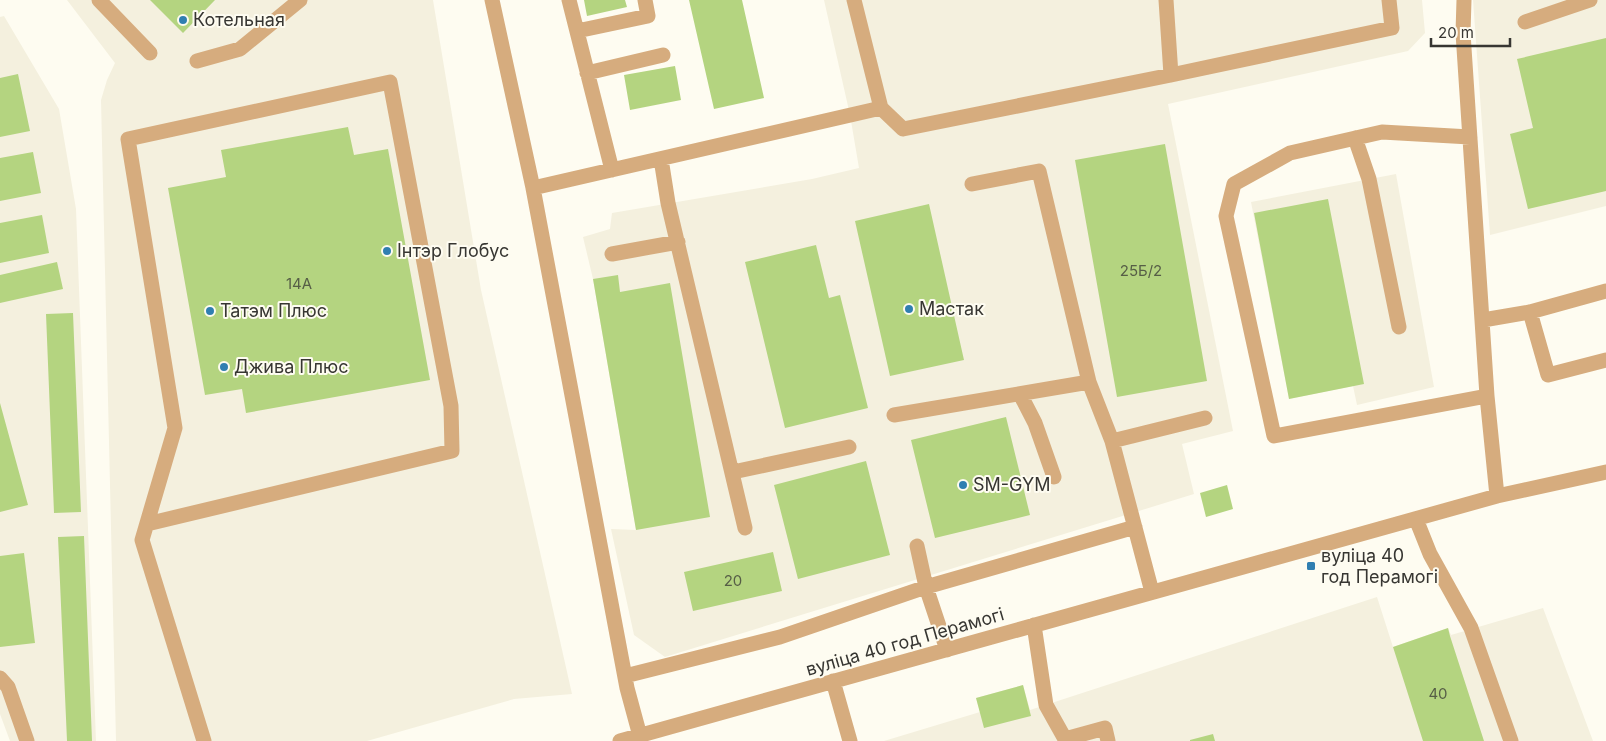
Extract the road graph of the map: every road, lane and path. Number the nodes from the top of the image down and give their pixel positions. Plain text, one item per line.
1 (99, 0) edge
2 (300, 0) edge
3 (492, 0) edge
4 (569, 0) edge
5 (644, 0) edge
6 (854, 0) edge
7 (1166, 0) edge
8 (1389, 0) edge
9 (1464, 0) edge
10 (1590, 0) edge
11 (1525, 22) dead end
12 (577, 31) junction
13 (150, 54) dead end
14 (663, 55) dead end
15 (197, 61) dead end
16 (587, 72) junction
17 (1171, 75) junction
18 (881, 108) junction
19 (1470, 137) junction
20 (1355, 138) junction
21 (661, 159) junction
22 (612, 170) junction
23 (972, 184) dead end
24 (533, 188) junction
25 (678, 242) junction
26 (612, 254) dead end
27 (1606, 291) edge
28 (1530, 312) junction
29 (1483, 320) junction
30 (1399, 327) dead end
31 (1606, 360) edge
32 (1088, 382) junction
33 (1020, 394) junction
34 (1488, 396) junction
35 (894, 415) dead end
36 (1206, 418) dead end
37 (1112, 441) junction
38 (849, 447) dead end
39 (732, 472) junction
40 (1606, 472) edge
41 (1054, 477) dead end
42 (1497, 496) junction
43 (1416, 519) junction
44 (146, 524) junction
45 (1135, 527) junction
46 (746, 528) dead end
47 (917, 546) dead end
48 (926, 587) junction
49 (1152, 592) junction
50 (1034, 626) junction
51 (947, 650) junction
52 (625, 676) junction
53 (0, 678) edge
54 (833, 682) junction
55 (669, 734) edge
56 (640, 736) junction
57 (1062, 740) edge
58 (27, 741) edge
59 (204, 741) edge
60 (620, 741) edge
61 (850, 741) edge
62 (1108, 741) edge
63 (1511, 741) edge

1 - 13 street
2 - 15 street
3 - 24 street
4 - 12 street
5 - 12 street
6 - 18 street
7 - 17 street
8 - 17 street
9 - 19 street
10 - 11 street
12 - 16 street
14 - 16 street
16 - 22 street
17 - 18 street
18 - 21 street
19 - 20 street
19 - 29 street
20 - 30 street
20 - 34 street
21 - 22 street
21 - 25 street
22 - 24 street
23 - 32 street
24 - 52 street
25 - 26 street
25 - 39 street
27 - 28 street
28 - 29 street
28 - 31 street
29 - 34 street
32 - 33 street
32 - 37 street
33 - 35 street
33 - 41 street
34 - 42 street
36 - 37 street
37 - 45 street
38 - 39 street
39 - 46 street
40 - 42 street, вуліца 40 год Перамогі
42 - 43 street, вуліца 40 год Перамогі
43 - 49 street, вуліца 40 год Перамогі
43 - 63 street
44 - 44 street
44 - 59 street
45 - 48 street
45 - 49 street
47 - 48 street
48 - 51 street
48 - 52 street
49 - 50 street, вуліца 40 год Перамогі
50 - 51 street, вуліца 40 год Перамогі
50 - 57 street
51 - 54 street, вуліца 40 год Перамогі
52 - 56 street
53 - 58 street
54 - 55 street, вуліца 40 год Перамогі
54 - 61 street
55 - 56 street, вуліца 40 год Перамогі
56 - 60 street, вуліца 40 год Перамогі
57 - 62 street

